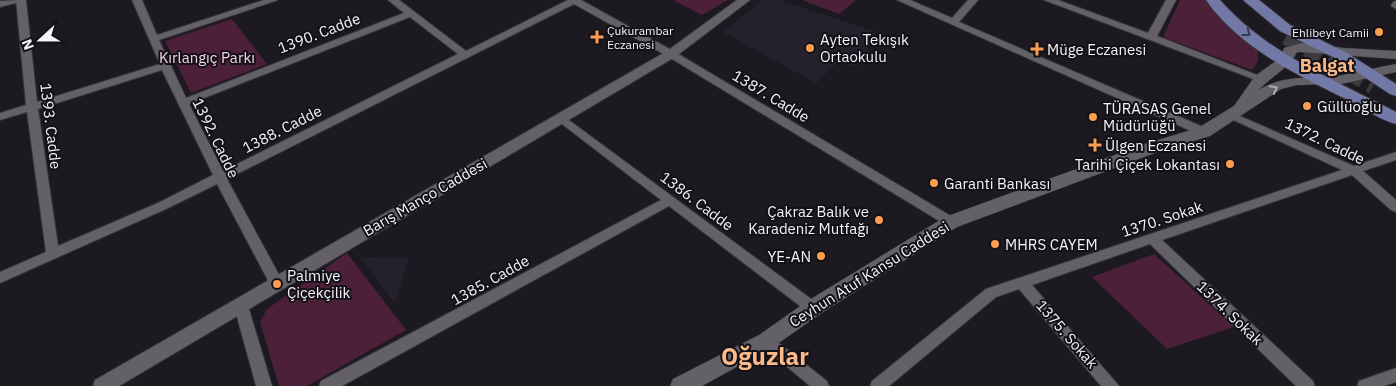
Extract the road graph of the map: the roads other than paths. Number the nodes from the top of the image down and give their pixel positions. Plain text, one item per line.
1 (16, 0) edge
2 (21, 0) edge
3 (136, 0) edge
4 (272, 0) edge
5 (393, 0) edge
6 (575, 0) edge
7 (744, 0) edge
8 (902, 0) edge
9 (973, 0) edge
10 (1049, 0) edge
11 (1171, 0) edge
12 (1213, 0) edge
13 (1228, 0) edge
14 (1240, 0) edge
15 (1250, 0) edge
16 (0, 4) edge
17 (410, 14) junction
18 (954, 22) junction
19 (1152, 37) junction
20 (153, 39) junction
21 (1336, 52) junction
22 (671, 54) junction
23 (465, 55) junction
24 (1396, 55) edge
25 (1287, 60) junction
26 (165, 66) junction
27 (1396, 68) edge
28 (1260, 78) junction
29 (1322, 80) junction
30 (1367, 84) junction
31 (1396, 91) edge
32 (1396, 99) edge
33 (182, 103) junction
34 (32, 107) junction
35 (1396, 110) edge
36 (1233, 116) junction
37 (0, 117) edge
38 (562, 119) junction
39 (1396, 119) edge
40 (1204, 132) junction
41 (1396, 156) edge
42 (1355, 171) junction
43 (219, 178) junction
44 (669, 201) junction
45 (1396, 207) edge
46 (951, 222) junction
47 (1153, 239) junction
48 (53, 255) junction
49 (0, 278) edge
50 (1022, 283) junction
51 (278, 284) junction
52 (242, 306) junction
53 (813, 308) junction
54 (766, 341) junction
55 (1396, 375) edge
56 (102, 386) edge
57 (264, 386) edge
58 (327, 386) edge
59 (681, 386) edge
60 (821, 386) edge
61 (878, 386) edge
62 (1111, 386) edge
63 (1307, 386) edge
64 (1365, 386) edge

1 - 16 street
2 - 34 street, 1393. Cadde
3 - 20 street, 1392. Cadde
4 - 20 street
5 - 17 street
6 - 22 street, 1387. Cadde
6 - 23 street, 1388. Cadde
7 - 22 street, Barış Manço Caddesi
8 - 18 street
9 - 18 street
10 - 19 street
11 - 19 street
12 -> 25 main road
13 - 14 main road
15 - 21 main road
17 - 23 street
17 - 33 street, 1390. Cadde
18 - 40 street
19 - 28 street
20 - 26 street, 1392. Cadde
21 - 24 main road, Ceyhun Atuf Kansu Caddesi
21 - 25 main road, Ceyhun Atuf Kansu Caddesi
21 - 30 main road
22 - 38 street, Barış Manço Caddesi
22 - 46 street, 1387. Cadde
23 - 43 street, 1388. Cadde
25 - 28 main road, Ceyhun Atuf Kansu Caddesi
25 - 29 main road
26 - 33 street, 1392. Cadde
26 - 34 street
27 - 30 main road, Ceyhun Atuf Kansu Caddesi
28 - 36 main road, Ceyhun Atuf Kansu Caddesi
29 - 30 main road, Ceyhun Atuf Kansu Caddesi
36 -> 29 main road, Ceyhun Atuf Kansu Caddesi
29 - 39 main road
30 - 31 main road
30 - 32 main road
30 - 35 main road
33 - 43 street, 1392. Cadde
34 - 37 street
34 - 48 street, 1393. Cadde
36 - 40 main road, Ceyhun Atuf Kansu Caddesi
36 - 42 street, 1372. Cadde
38 - 44 street, 1386. Cadde
38 - 51 street, Barış Manço Caddesi
40 - 46 main road, Ceyhun Atuf Kansu Caddesi
41 - 42 street, 1370. Sokak
42 - 45 street, 1372. Cadde
42 - 47 street, 1370. Sokak
43 - 48 street, 1388. Cadde
43 - 51 street, 1392. Cadde
44 - 53 street, 1386. Cadde
44 - 58 street, 1385. Cadde
46 - 53 main road, Ceyhun Atuf Kansu Caddesi
47 - 50 street, 1370. Sokak
47 - 63 street, 1374. Sokak
48 - 49 street, 1388. Cadde
50 - 61 street, 1370. Sokak
50 - 62 street, 1375. Sokak
51 - 52 street, Barış Manço Caddesi
52 - 56 street, Barış Manço Caddesi
52 - 57 street
53 - 54 main road, Ceyhun Atuf Kansu Caddesi
54 - 59 main road, Ceyhun Atuf Kansu Caddesi
54 - 60 street
55 - 64 street

